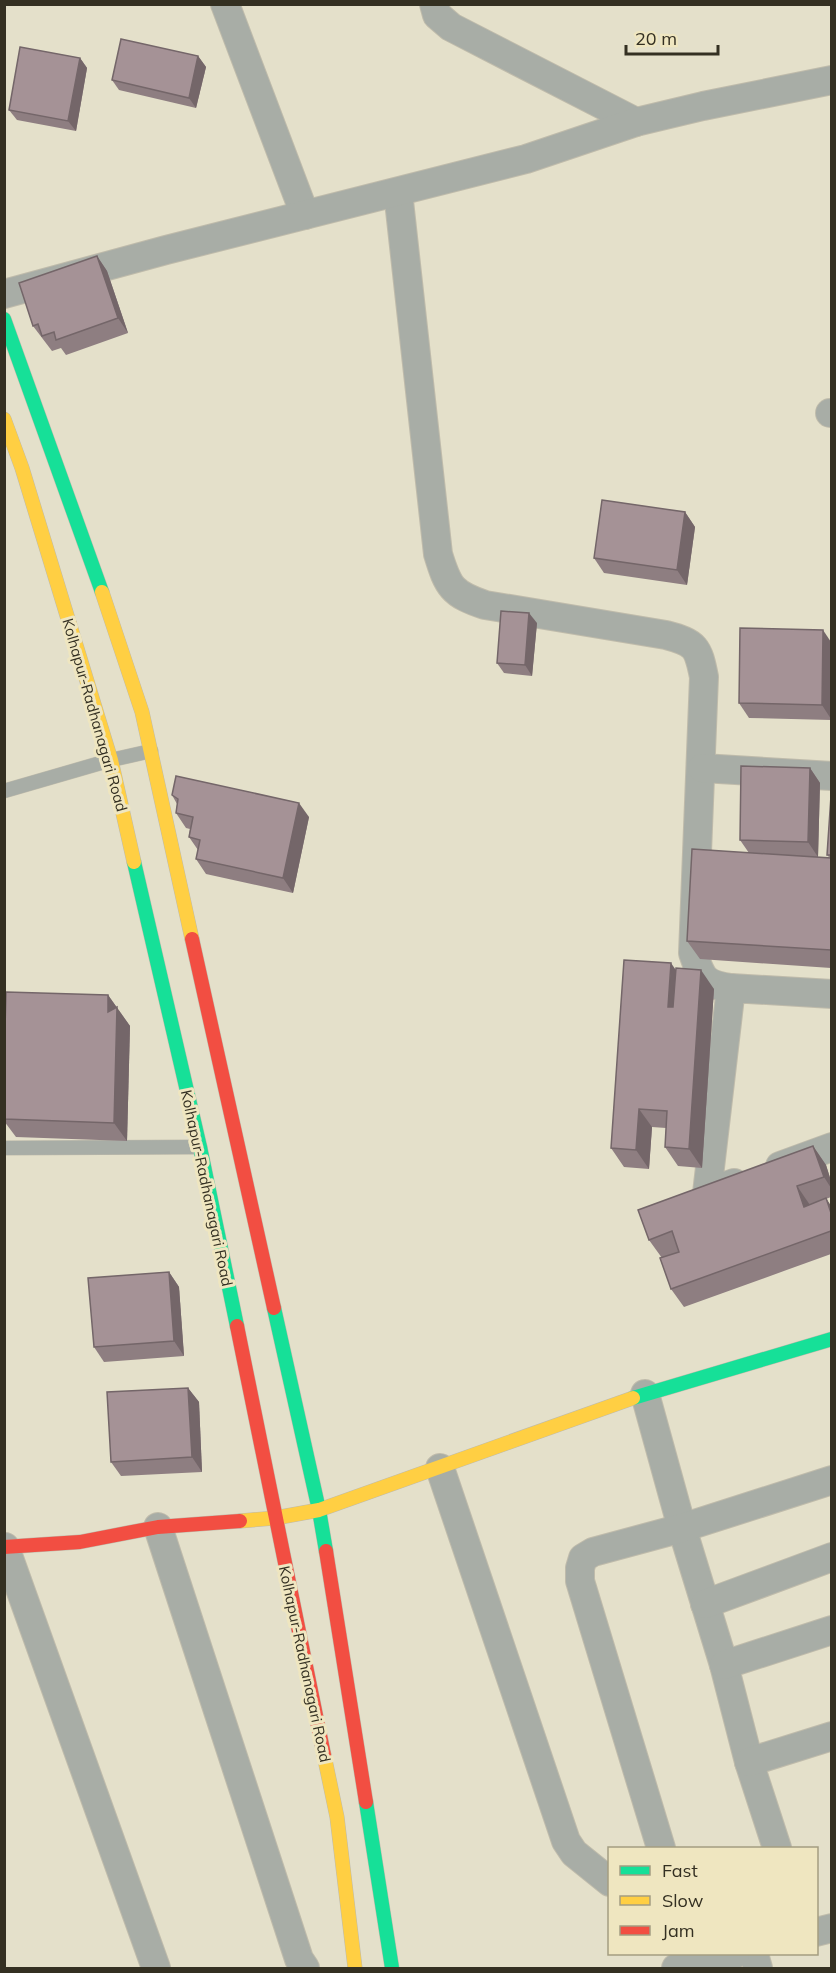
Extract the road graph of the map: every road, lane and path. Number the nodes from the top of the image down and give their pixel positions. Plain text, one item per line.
1 (225, 4) edge
2 (434, 4) edge
3 (831, 80) edge
4 (636, 122) junction
5 (398, 192) junction
6 (305, 215) junction
7 (4, 294) edge
8 (4, 319) edge
9 (4, 419) edge
10 (13, 468) edge
11 (150, 751) junction
12 (111, 760) junction
13 (702, 768) junction
14 (831, 776) edge
15 (4, 791) edge
16 (731, 988) junction
17 (831, 994) edge
18 (200, 1147) junction
19 (831, 1147) edge
20 (4, 1148) edge
21 (831, 1339) edge
22 (645, 1394) junction
23 (440, 1468) junction
24 (831, 1480) edge
25 (319, 1510) junction
26 (275, 1518) junction
27 (158, 1527) junction
28 (682, 1528) junction
29 (4, 1547) edge
30 (831, 1557) edge
31 (705, 1604) junction
32 (831, 1630) edge
33 (724, 1665) junction
34 (831, 1736) edge
35 (749, 1762) junction
36 (661, 1847) edge
37 (777, 1847) edge
38 (608, 1881) edge
39 (723, 1955) edge
40 (673, 1963) edge
41 (156, 1968) edge
42 (305, 1968) edge
43 (355, 1968) edge
44 (392, 1968) edge

1 - 6 street
2 - 4 street
3 - 4 street
4 - 5 street
5 - 6 street
5 - 13 street
6 - 7 street
8 - 11 main road
9 - 10 main road, Kolhapur-Radhanagari Road
10 - 12 main road, Kolhapur-Radhanagari Road
11 - 12 lane
11 - 25 main road
12 - 15 lane
12 - 18 main road, Kolhapur-Radhanagari Road
13 - 14 street
13 - 16 street
16 - 17 street
16 - 19 street
18 - 20 lane
18 - 26 main road, Kolhapur-Radhanagari Road
21 - 22 main road
22 - 23 main road
22 - 28 street
23 - 25 main road
23 - 38 street
24 - 28 street
25 - 26 main road
25 - 44 main road
26 - 27 main road
26 - 43 main road, Kolhapur-Radhanagari Road
27 - 29 main road
27 - 42 street
28 - 31 street
28 - 36 street
29 - 41 street
30 - 31 street
31 - 33 street
32 - 33 street
33 - 35 street
34 - 35 street
35 - 37 street
39 - 40 street

